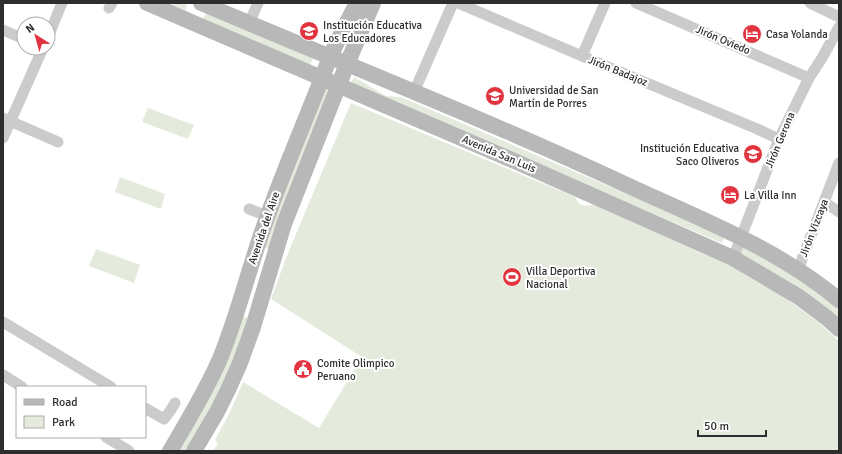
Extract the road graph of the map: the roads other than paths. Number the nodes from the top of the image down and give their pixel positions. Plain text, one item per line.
1 (62, 3) edge
2 (147, 3) edge
3 (197, 3) edge
4 (201, 3) edge
5 (258, 3) edge
6 (357, 3) edge
7 (373, 3) edge
8 (453, 3) edge
9 (458, 3) edge
10 (606, 3) edge
11 (636, 3) edge
12 (810, 3) edge
13 (839, 17) edge
14 (56, 18) edge
15 (189, 22) junction
16 (249, 24) junction
17 (839, 27) edge
18 (3, 30) edge
19 (16, 36) edge
20 (39, 56) edge
21 (582, 56) junction
22 (330, 57) junction
23 (347, 64) junction
24 (322, 78) junction
25 (809, 78) junction
26 (338, 85) junction
27 (414, 92) junction
28 (7, 120) edge
29 (3, 138) edge
30 (779, 139) junction
31 (58, 142) dead end
32 (839, 163) edge
33 (824, 202) junction
34 (249, 209) dead end
35 (839, 212) edge
36 (267, 216) junction
37 (741, 238) junction
38 (733, 258) junction
39 (799, 270) junction
40 (244, 288) junction
41 (263, 294) junction
42 (839, 300) edge
43 (3, 322) edge
44 (839, 329) edge
45 (3, 375) edge
46 (20, 386) edge
47 (109, 386) edge
48 (146, 409) edge
49 (187, 422) junction
50 (108, 438) edge
51 (129, 451) edge
52 (170, 451) edge
53 (194, 451) edge

1 - 14 street
2 - 15 main road, Avenida San Luis
3 - 15 main road
4 - 16 main road
5 - 16 street
6 - 22 main road, Avenida del Aire
7 - 23 main road, Avenida del Aire
8 - 27 street
9 - 21 street, Jirón Badajoz
10 - 21 street
11 - 25 street, Jirón Oviedo
12 - 13 street
15 - 24 main road, Avenida San Luis
16 - 22 main road
17 - 25 street, Jirón Gerona
18 - 19 street
20 - 28 street
21 - 30 street, Jirón Badajoz
22 - 23 main road
22 - 24 main road, Avenida del Aire
23 - 26 main road, Avenida del Aire
23 - 27 main road
24 - 26 main road, Avenida San Luis
24 - 36 main road, Avenida del Aire
25 - 30 street, Jirón Gerona
26 - 38 main road, Avenida San Luis
26 - 41 main road, Avenida del Aire
27 - 37 main road
28 - 29 street
28 - 31 street
30 - 37 street, Jirón Gerona
32 - 33 street, Jirón Vizcaya
33 - 35 street
33 - 39 street, Jirón Vizcaya
34 - 36 street
36 - 40 main road, Avenida del Aire
37 - 38 street, Jirón Gerona
37 - 39 main road
38 - 44 main road, Avenida San Luis
39 - 42 main road
40 - 41 main road
40 - 49 main road, Avenida del Aire
41 - 53 main road, Avenida del Aire
43 - 47 street
45 - 46 street
48 - 49 street
49 - 52 main road, Avenida del Aire
50 - 51 street

